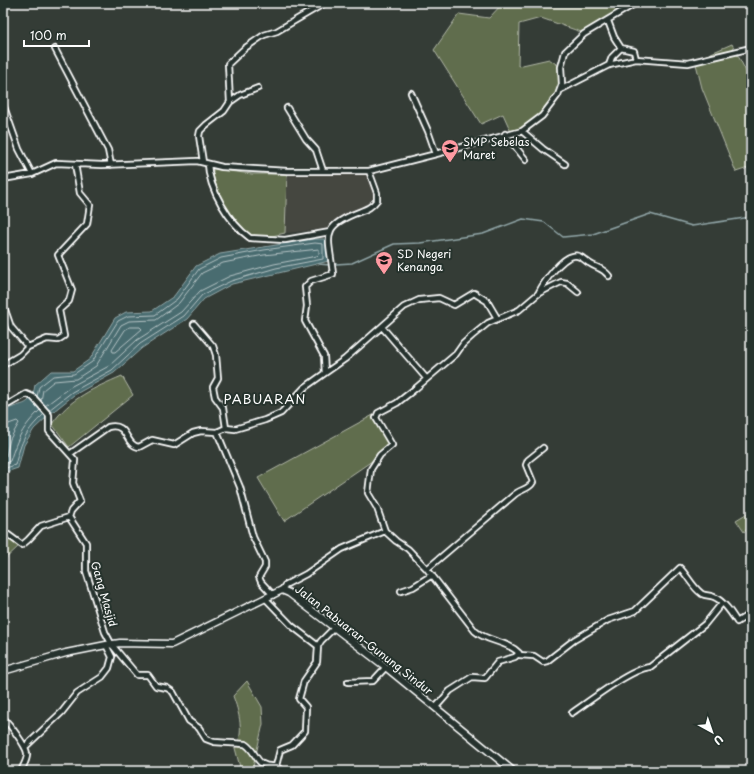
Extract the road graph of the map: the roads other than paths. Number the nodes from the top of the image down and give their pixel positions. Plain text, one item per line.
1 (325, 3) edge
2 (636, 3) edge
3 (608, 20) junction
4 (621, 48) junction
5 (751, 48) edge
6 (55, 49) dead end
7 (636, 59) junction
8 (609, 65) junction
9 (258, 88) dead end
10 (560, 90) junction
11 (411, 94) dead end
12 (230, 102) junction
13 (3, 104) edge
14 (287, 108) dead end
15 (522, 131) junction
16 (506, 134) junction
17 (436, 154) junction
18 (526, 160) dead end
19 (206, 163) junction
20 (75, 164) junction
21 (565, 164) dead end
22 (111, 165) junction
23 (323, 171) junction
24 (369, 171) junction
25 (32, 174) junction
26 (3, 179) edge
27 (330, 232) junction
28 (609, 276) dead end
29 (578, 292) dead end
30 (539, 293) junction
31 (3, 304) edge
32 (497, 318) junction
33 (194, 324) dead end
34 (382, 327) junction
35 (28, 347) junction
36 (3, 365) edge
37 (325, 373) junction
38 (426, 378) junction
39 (3, 396) edge
40 (226, 428) junction
41 (217, 432) junction
42 (543, 448) dead end
43 (71, 453) junction
44 (69, 517) junction
45 (3, 531) edge
46 (385, 531) junction
47 (427, 569) junction
48 (432, 575) junction
49 (282, 590) junction
50 (401, 591) dead end
51 (273, 595) junction
52 (266, 598) junction
53 (722, 603) junction
54 (751, 613) edge
55 (334, 628) junction
56 (109, 645) junction
57 (318, 646) junction
58 (519, 655) junction
59 (386, 667) junction
60 (3, 671) edge
61 (348, 682) dead end
62 (436, 708) junction
63 (572, 713) dead end
64 (3, 718) edge
65 (25, 747) junction
66 (276, 766) junction
67 (21, 771) edge
68 (282, 771) edge
69 (513, 771) edge

1 - 12 street
2 - 3 street
3 - 4 street
3 - 10 street
4 - 7 street
4 - 8 street
5 - 7 street
6 - 22 street
7 - 8 street
8 - 10 street
9 - 12 street
10 - 15 street
11 - 17 street
12 - 19 street
13 - 25 street
14 - 23 street
15 - 16 street
15 - 21 street
16 - 17 street
16 - 18 street
17 - 24 street
19 - 22 street
19 - 23 street
19 - 27 street
20 - 22 street
20 - 25 street
20 - 35 street
23 - 24 street
24 - 27 street
25 - 26 street
27 - 37 street
28 - 30 street
29 - 30 street
30 - 32 street
31 - 35 street
32 - 34 street
32 - 38 street
33 - 40 street
34 - 37 street
34 - 38 street
35 - 36 street
37 - 40 street
38 - 46 street
39 - 43 street
40 - 41 street
41 - 43 street
41 - 51 street
42 - 47 street
43 - 44 street
44 - 45 street
44 - 56 street, Gang Masjid
46 - 47 street
46 - 49 street
47 - 48 street
48 - 50 street
48 - 58 street
49 - 51 street, Jalan Pabuaran–Gunung Sindur
49 - 55 street, Jalan Pabuaran–Gunung Sindur
51 - 52 street, Jalan Pabuaran–Gunung Sindur
52 - 56 street, Jalan Pabuaran–Gunung Sindur
52 - 57 street
53 - 54 street
53 - 58 street
53 - 63 street
55 - 57 street
55 - 59 street, Jalan Pabuaran–Gunung Sindur
56 - 60 street, Jalan Pabuaran–Gunung Sindur
56 - 65 street
56 - 66 street
57 - 66 street
58 - 62 street
59 - 61 street
59 - 62 street, Jalan Pabuaran–Gunung Sindur
62 - 69 street, Jalan Pabuaran–Gunung Sindur
64 - 65 street
65 - 67 street
66 - 68 street

